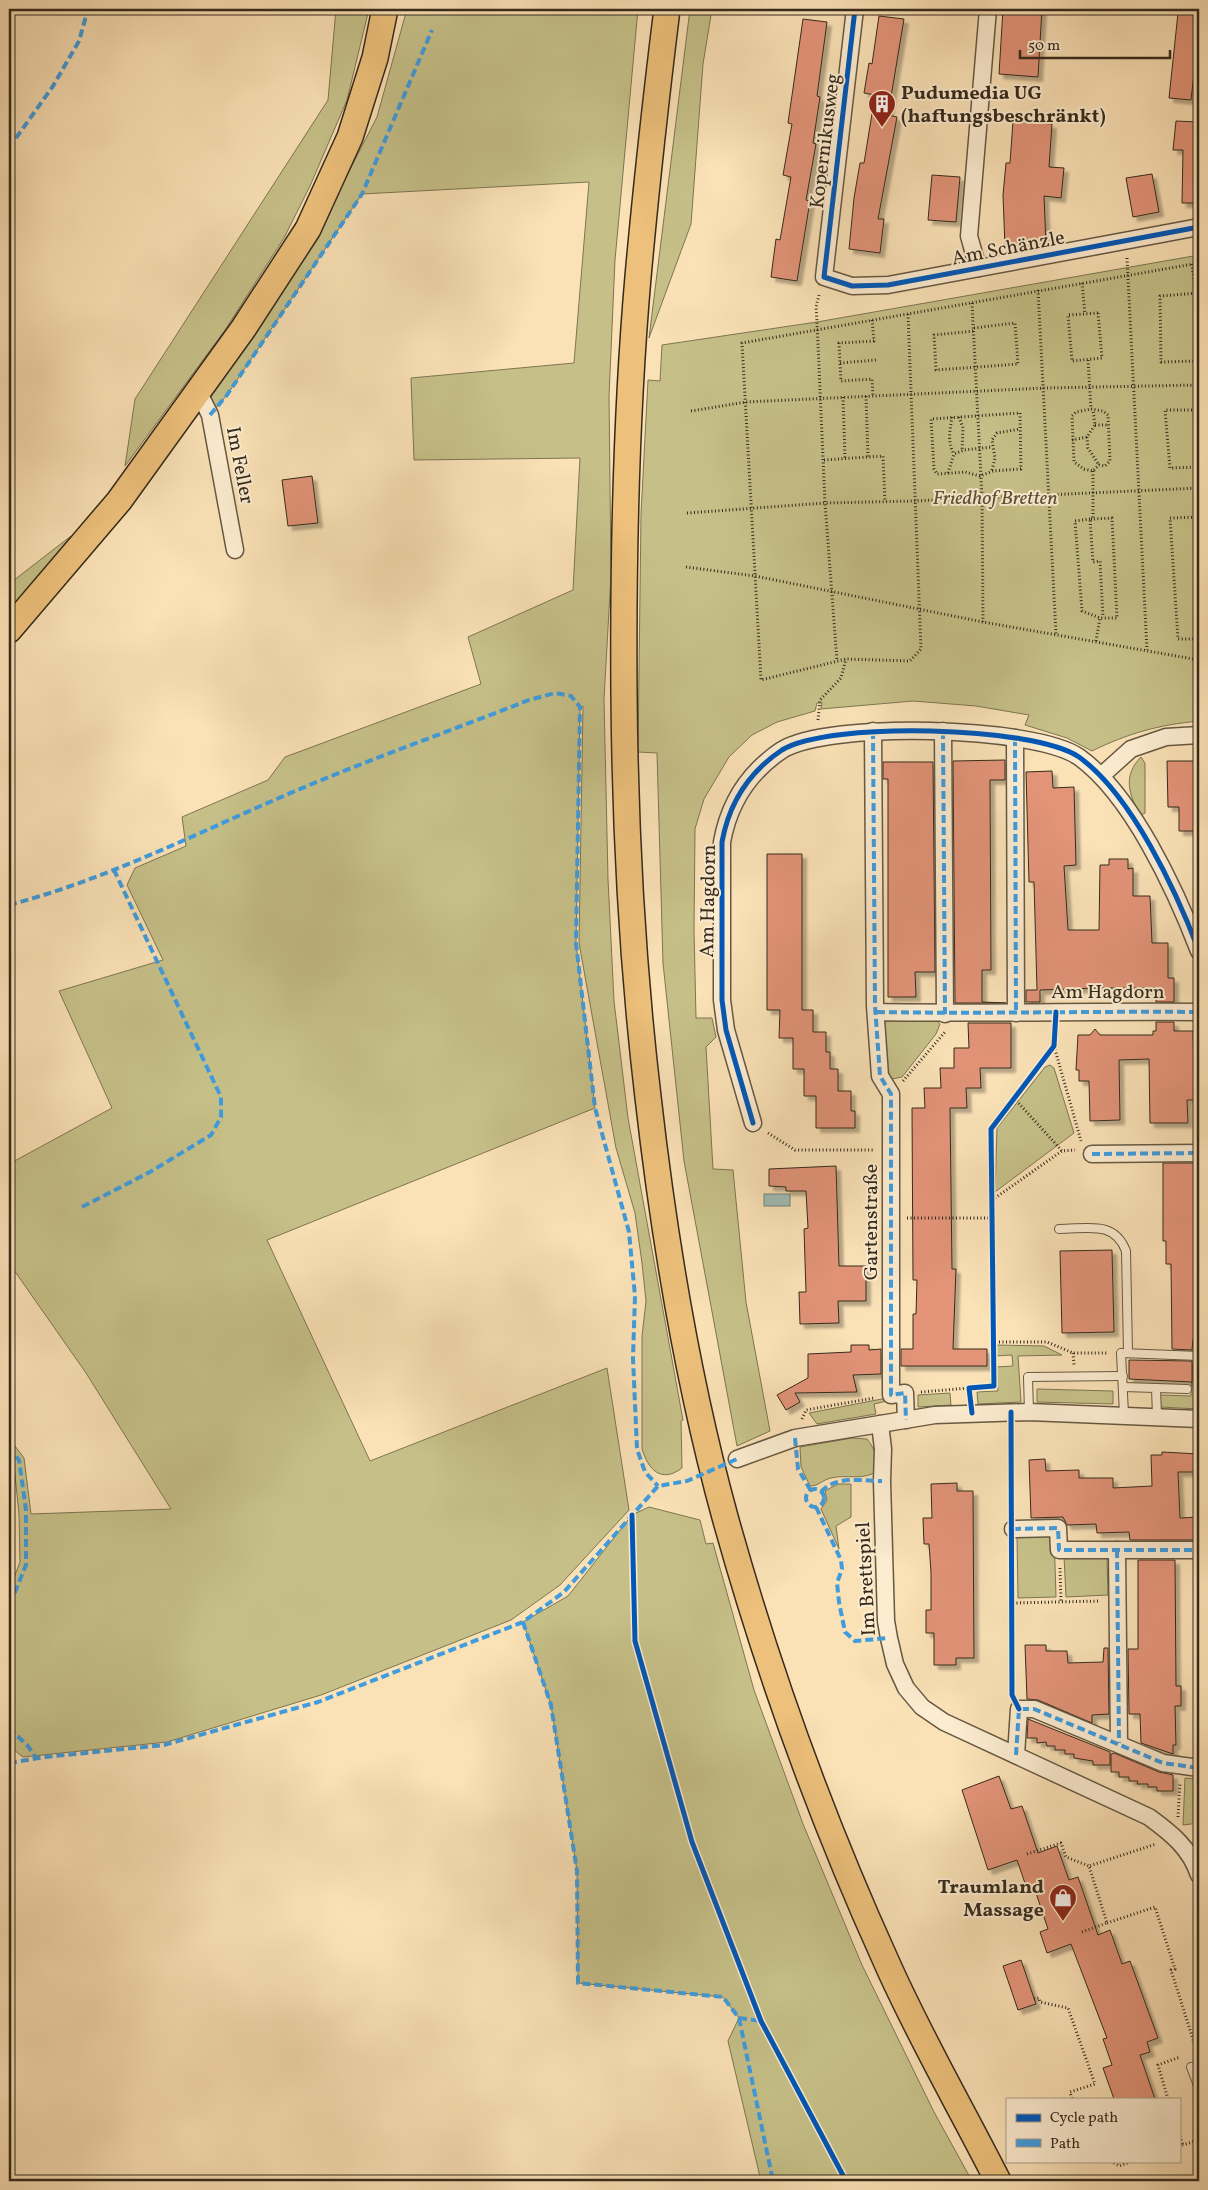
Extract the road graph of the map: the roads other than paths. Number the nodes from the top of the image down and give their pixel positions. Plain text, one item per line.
1 (385, 9) edge
2 (855, 9) edge
3 (988, 9) edge
4 (666, 10) edge
5 (1199, 227) edge
6 (978, 268) junction
7 (824, 277) joint
8 (198, 391) junction
9 (235, 550) dead end
10 (9, 630) edge
11 (943, 731) junction
12 (873, 732) junction
13 (1199, 735) edge
14 (1015, 738) junction
15 (1101, 776) junction
16 (1199, 951) edge
17 (877, 1012) junction
18 (1016, 1012) junction
19 (1199, 1012) edge
20 (945, 1014) junction
21 (753, 1123) road end
22 (1088, 1151) road end
23 (1199, 1154) edge
24 (1059, 1229) dead end
25 (1125, 1353) junction
26 (1199, 1356) edge
27 (1122, 1376) junction
28 (1123, 1387) junction
29 (1156, 1388) junction
30 (1187, 1389) dead end
31 (1029, 1412) junction
32 (1124, 1414) junction
33 (1157, 1416) junction
34 (1199, 1419) edge
35 (906, 1420) junction
36 (880, 1424) junction
37 (737, 1459) dead end
38 (1013, 1529) dead end
39 (1118, 1550) junction
40 (1199, 1550) edge
41 (1119, 1743) junction
42 (1016, 1755) junction
43 (1199, 1768) edge
44 (1198, 1866) edge
45 (1191, 2067) dead end
46 (1199, 2088) edge
47 (998, 2181) edge

1 - 8 main road
2 - 7 street, Kopernikusweg
3 - 6 street
4 - 47 main road
5 - 6 street, Am Schänzle
6 - 7 street, Am Schänzle
8 - 9 street, Im Feller
8 - 10 main road
11 - 12 street, Am Hagdorn
11 - 14 street, Am Hagdorn
11 - 20 street
12 - 17 street
12 - 21 street, Am Hagdorn
13 - 15 street
14 - 15 street, Am Hagdorn
14 - 18 street
15 - 16 street, Am Hagdorn
17 - 20 street, Am Hagdorn
17 - 35 street, Gartenstraße
18 - 19 street, Am Hagdorn
18 - 20 street, Am Hagdorn
22 - 23 street
24 - 25 lane
25 - 26 lane
25 - 27 lane
27 - 28 lane
27 - 31 lane
28 - 29 lane
28 - 32 lane
29 - 30 lane
29 - 33 lane
31 - 32 street
31 - 35 street
32 - 33 street
33 - 34 street
35 - 36 street
36 - 37 street
36 - 42 street, Im Brettspiel
38 - 39 street
39 - 40 street
39 - 41 street
41 - 42 street
41 - 43 street
42 - 44 street, Im Brettspiel
45 - 46 lane

